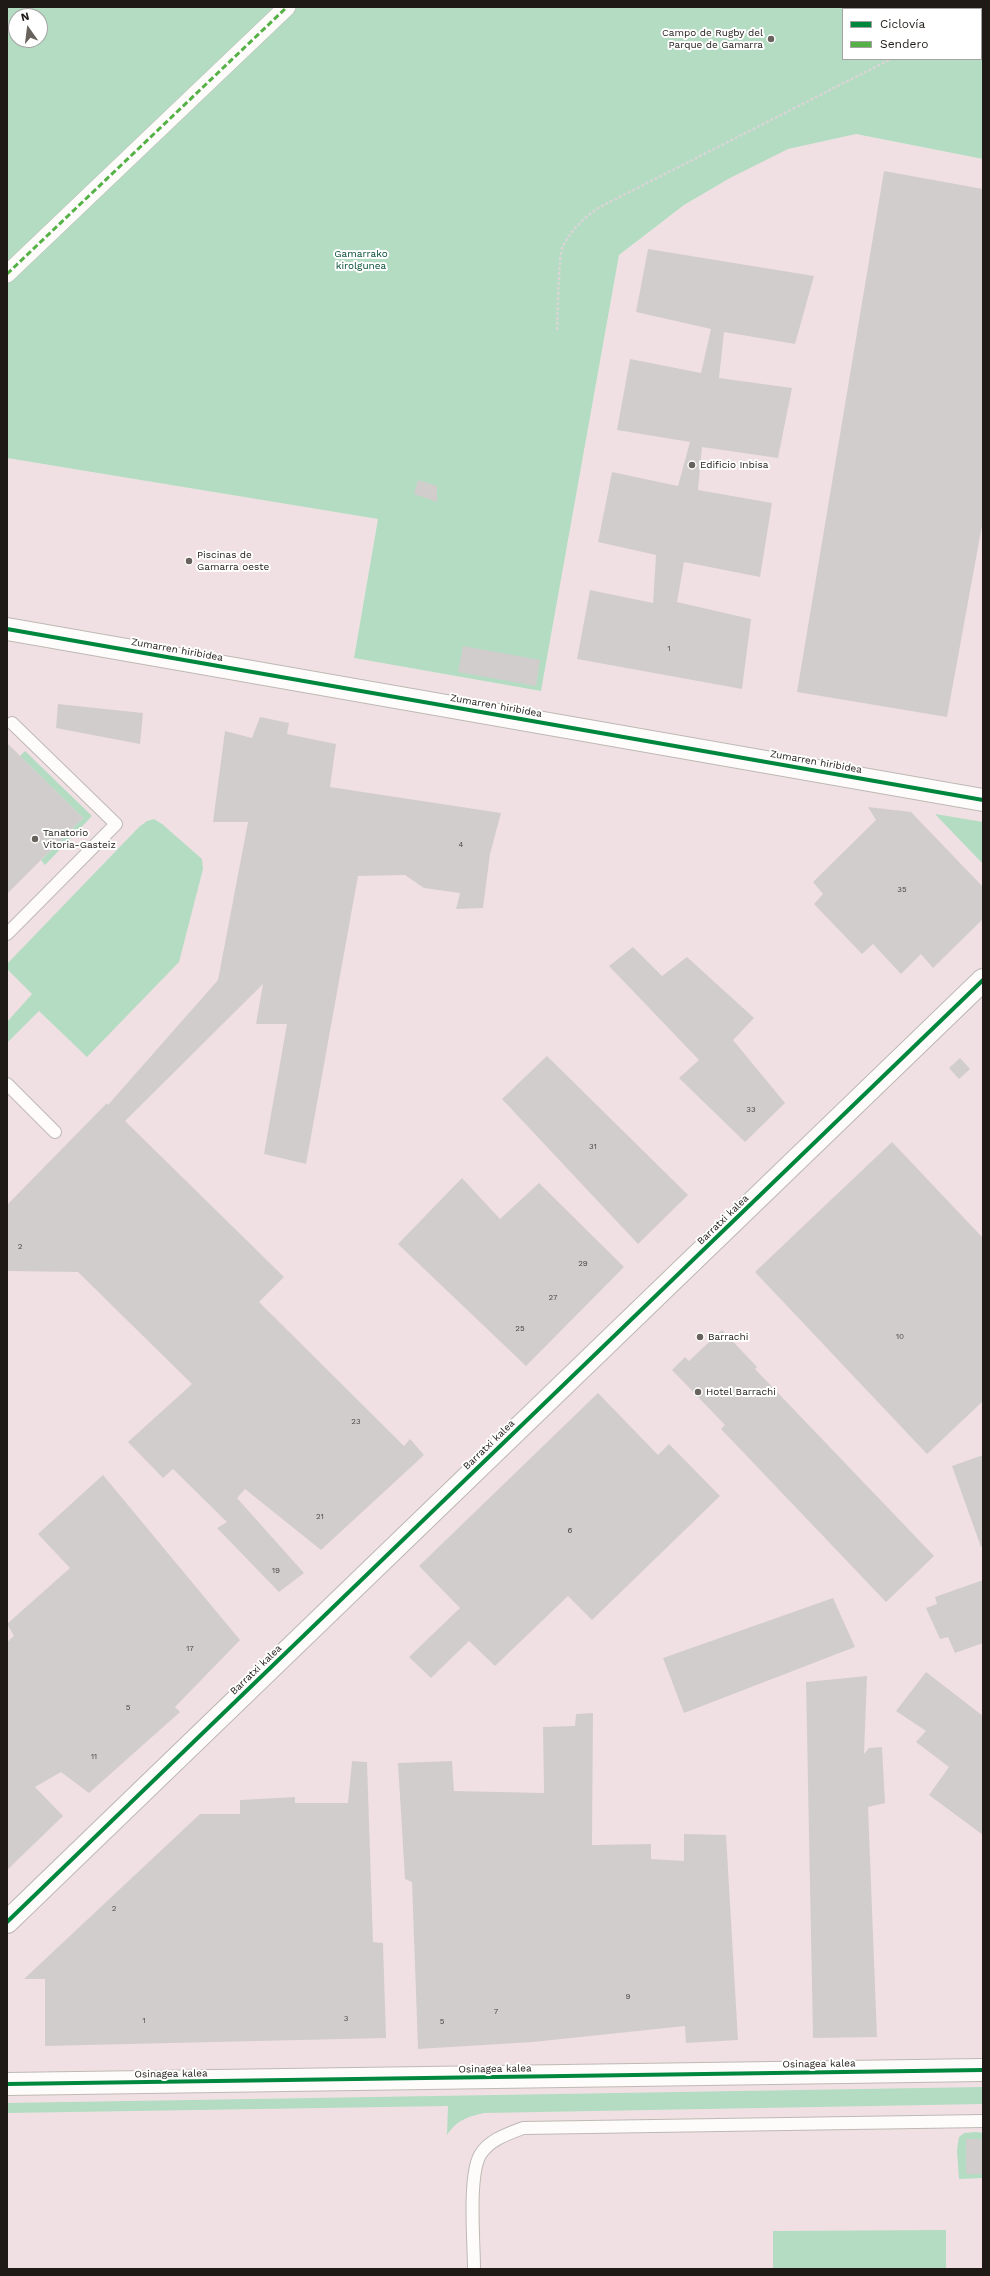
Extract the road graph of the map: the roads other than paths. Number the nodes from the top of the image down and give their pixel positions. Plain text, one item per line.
1 (287, 7) edge
2 (7, 274) edge
3 (7, 629) edge
4 (12, 724) dead end
5 (983, 800) edge
6 (7, 934) edge
7 (983, 980) edge
8 (7, 1084) edge
9 (55, 1132) dead end
10 (7, 1922) edge
11 (983, 2070) edge
12 (7, 2084) edge
13 (983, 2121) edge
14 (474, 2269) edge

1 - 2 street
3 - 5 street, Zumarren hiribidea
4 - 6 lane
7 - 10 street, Barratxi kalea
8 - 9 lane
11 - 12 street, Osinagea kalea
13 - 14 lane

